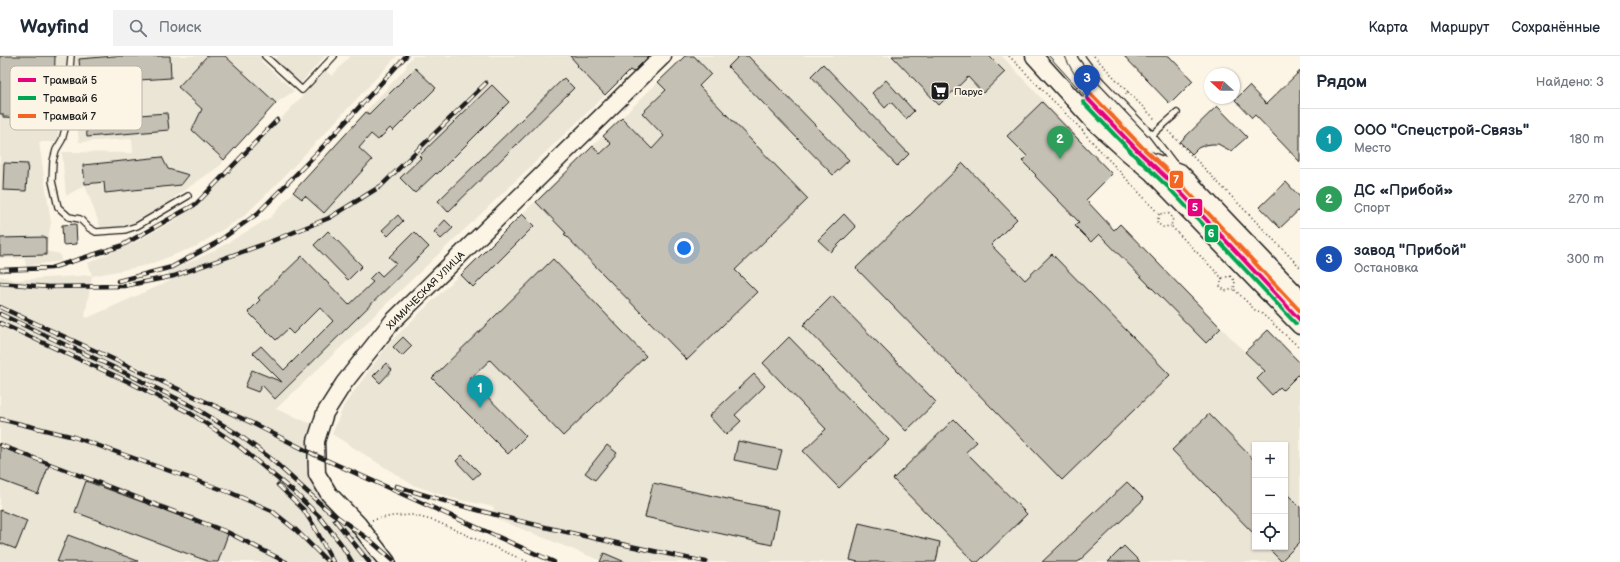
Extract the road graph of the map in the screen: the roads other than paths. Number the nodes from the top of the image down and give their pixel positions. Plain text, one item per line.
1 (71, 56) edge
2 (265, 56) edge
3 (334, 56) edge
4 (663, 56) edge
5 (1034, 56) edge
6 (1081, 56) edge
7 (70, 66) edge
8 (1177, 113) dead end
9 (65, 130) edge
10 (1152, 135) junction
11 (1127, 152) junction
12 (1180, 172) junction
13 (188, 196) dead end
14 (1300, 298) edge
15 (1300, 326) edge
16 (386, 562) edge

1 - 7 lane
2 - 3 lane
4 - 16 street, ХИМИЧЕСКАЯ УЛИЦА
5 - 11 street
6 - 10 lane
8 - 10 lane
9 - 13 lane
10 - 12 lane
11 - 12 street
11 - 15 street
12 - 14 street

